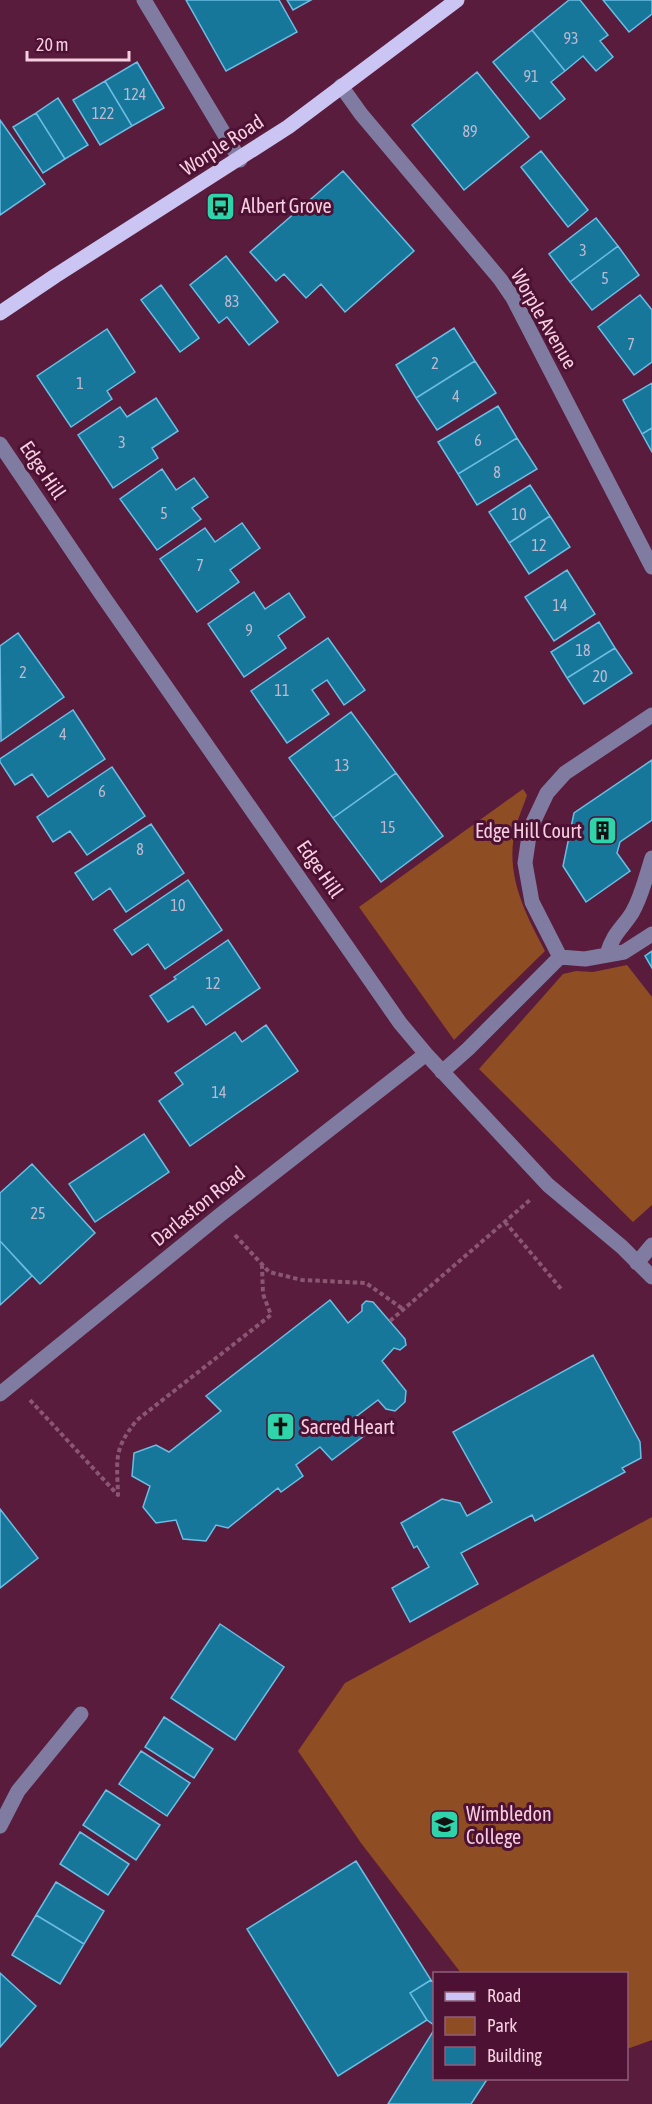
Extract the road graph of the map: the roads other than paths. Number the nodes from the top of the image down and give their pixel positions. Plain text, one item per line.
1 (144, 0) edge
2 (458, 0) edge
3 (341, 86) junction
4 (240, 160) junction
5 (0, 314) edge
6 (0, 444) edge
7 (652, 567) edge
8 (652, 715) edge
9 (652, 858) edge
10 (652, 934) edge
11 (607, 954) junction
12 (560, 957) junction
13 (426, 1054) junction
14 (442, 1072) junction
15 (652, 1245) edge
16 (637, 1263) junction
17 (652, 1277) edge
18 (0, 1394) edge
19 (81, 1714) dead end
20 (0, 1826) edge

1 - 4 street
2 - 3 main road, Worple Road
3 - 4 main road, Worple Road
3 - 7 street, Worple Avenue
4 - 5 main road, Worple Road
6 - 13 street, Edge Hill
8 - 12 street
9 - 11 street
10 - 11 street
11 - 12 street
12 - 14 street
13 - 14 street, Edge Hill
13 - 18 street, Darlaston Road
14 - 16 street, Edge Hill
15 - 16 street
16 - 17 street, Edge Hill
19 - 20 street

